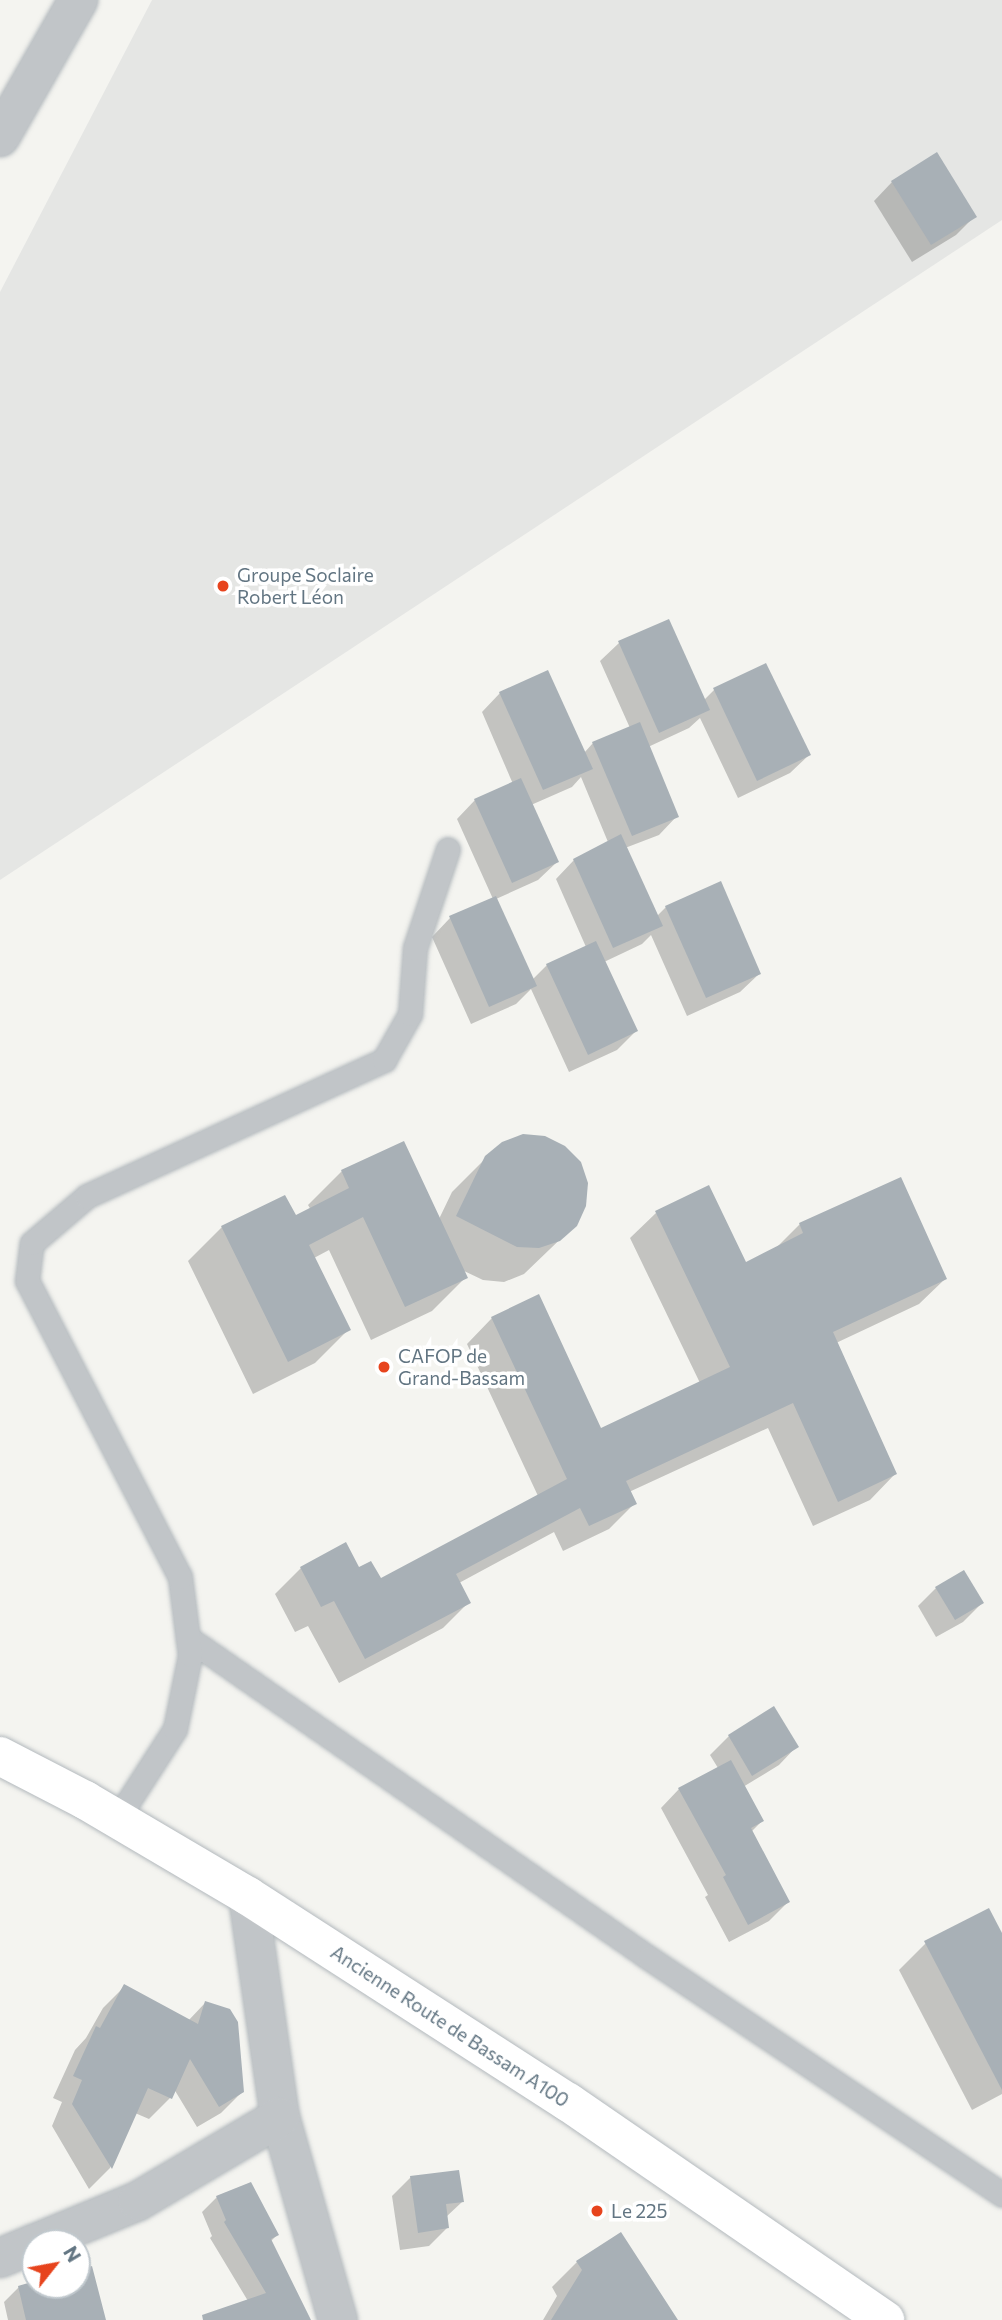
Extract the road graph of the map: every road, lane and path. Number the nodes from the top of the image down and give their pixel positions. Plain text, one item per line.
1 (78, 0) edge
2 (0, 137) edge
3 (448, 849) dead end
4 (188, 1638) junction
5 (0, 1756) edge
6 (117, 1819) junction
7 (248, 1896) junction
8 (280, 2117) junction
9 (1002, 2194) edge
10 (70, 2229) edge
11 (21, 2249) edge
12 (0, 2258) edge
13 (338, 2320) edge
14 (885, 2320) edge

1 - 2 street
3 - 4 lane
4 - 6 lane
4 - 9 lane
5 - 6 main road, Ancienne Route de Bassam A100
6 - 7 main road, Ancienne Route de Bassam A100
7 - 8 street
7 - 14 main road, Ancienne Route de Bassam A100
8 - 10 street
8 - 13 street
11 - 12 street

